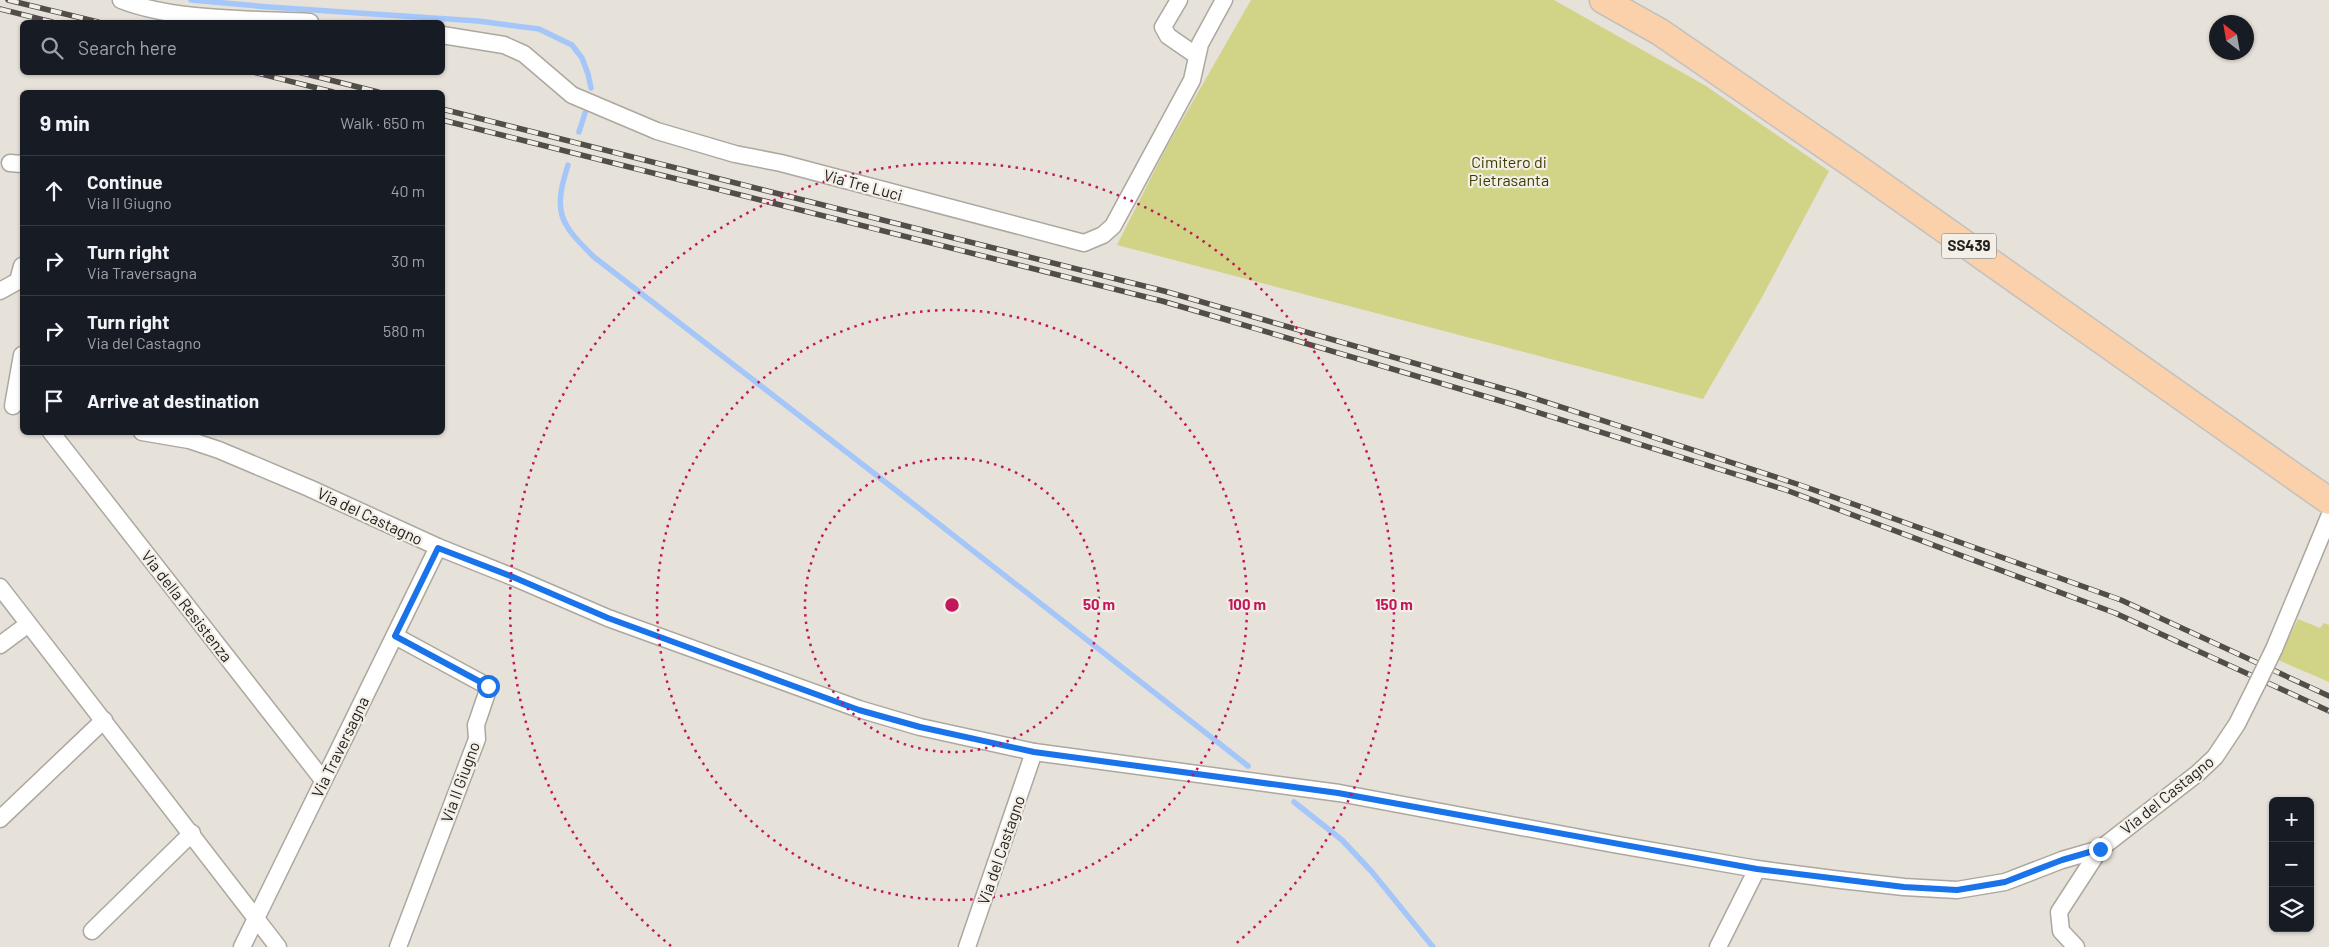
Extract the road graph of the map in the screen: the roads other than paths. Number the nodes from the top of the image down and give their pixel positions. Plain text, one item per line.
1 (121, 0) edge
2 (1179, 0) edge
3 (1224, 0) edge
4 (1603, 0) edge
5 (273, 20) edge
6 (445, 35) edge
7 (1197, 56) junction
8 (20, 274) edge
9 (0, 291) edge
10 (20, 365) edge
11 (12, 406) edge
12 (53, 435) edge
13 (190, 436) edge
14 (2329, 501) edge
15 (2329, 517) edge
16 (438, 548) junction
17 (0, 588) edge
18 (27, 625) junction
19 (395, 636) junction
20 (0, 645) edge
21 (104, 720) junction
22 (1034, 752) junction
23 (324, 780) junction
24 (0, 819) edge
25 (192, 833) junction
26 (2100, 849) junction
27 (1757, 869) junction
28 (257, 917) junction
29 (92, 931) dead end
30 (242, 947) edge
31 (278, 947) edge
32 (398, 947) edge
33 (966, 947) edge
34 (1718, 947) edge
35 (2076, 947) edge

1 - 5 street
2 - 7 street
3 - 7 street, Via Tre Luci
4 - 14 main road, SS439
6 - 7 street, Via Tre Luci
8 - 9 street
10 - 11 street
12 - 23 street, Via della Resistenza
13 - 16 street, Via del Castagno
15 - 26 street, Via del Castagno, bridge
16 - 19 street, Via Traversagna
16 - 22 street, Via del Castagno
17 - 18 street
18 - 20 street
18 - 21 street
19 - 23 street, Via Traversagna
19 - 32 street, Via II Giugno
21 - 24 street
21 - 25 street
22 - 27 street, Via del Castagno
22 - 33 street, Via del Castagno
23 - 28 street, Via Traversagna
25 - 28 street
25 - 29 street
26 - 27 street, Via del Castagno
26 - 35 street
27 - 34 street
28 - 30 street, Via Traversagna
28 - 31 street

